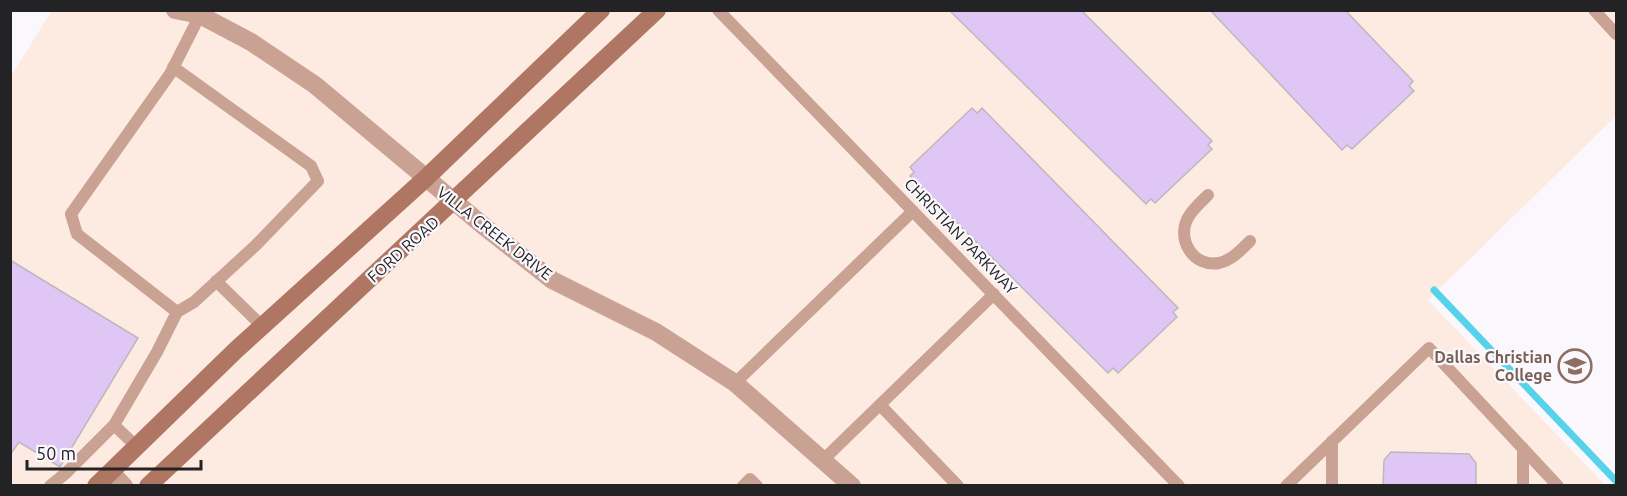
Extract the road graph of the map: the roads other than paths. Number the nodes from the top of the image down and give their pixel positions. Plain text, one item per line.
1 (175, 10) edge
2 (601, 10) edge
3 (657, 10) edge
4 (718, 10) edge
5 (1594, 10) edge
6 (198, 13) edge
7 (1617, 34) edge
8 (173, 67) junction
9 (426, 178) junction
10 (1208, 195) dead end
11 (455, 202) junction
12 (913, 211) junction
13 (1250, 241) dead end
14 (216, 281) junction
15 (994, 294) junction
16 (177, 312) junction
17 (262, 326) junction
18 (735, 383) junction
19 (880, 405) junction
20 (114, 424) junction
21 (1332, 441) junction
22 (137, 447) junction
23 (1523, 448) junction
24 (823, 460) junction
25 (111, 472) junction
26 (50, 486) edge
27 (96, 486) edge
28 (124, 486) edge
29 (148, 486) edge
30 (743, 486) edge
31 (757, 486) edge
32 (852, 486) edge
33 (958, 486) edge
34 (1179, 486) edge
35 (1286, 486) edge
36 (1332, 486) edge
37 (1523, 486) edge
38 (1558, 486) edge

1 - 6 street, VILLA CREEK DRIVE
2 - 9 street
3 - 11 street, FORD ROAD
4 - 12 lane, CHRISTIAN PARKWAY
5 - 7 lane
6 - 8 lane
6 - 9 street, VILLA CREEK DRIVE
8 - 14 lane
8 - 16 lane
9 - 11 street, VILLA CREEK DRIVE
9 - 17 street
10 - 13 lane
11 - 18 street, VILLA CREEK DRIVE
11 - 29 street, FORD ROAD
12 - 15 lane, CHRISTIAN PARKWAY
12 - 18 lane
14 - 16 lane
14 - 17 lane
15 - 19 lane
15 - 34 lane, CHRISTIAN PARKWAY
16 - 20 lane
17 - 22 street
18 - 24 street, VILLA CREEK DRIVE
19 - 24 lane
19 - 33 lane
20 - 22 lane
20 - 26 lane
21 - 23 lane
21 - 35 lane
21 - 36 lane
22 - 25 street
23 - 37 lane
23 - 38 lane
24 - 32 street, VILLA CREEK DRIVE
25 - 27 street
25 - 28 street
30 - 31 lane

